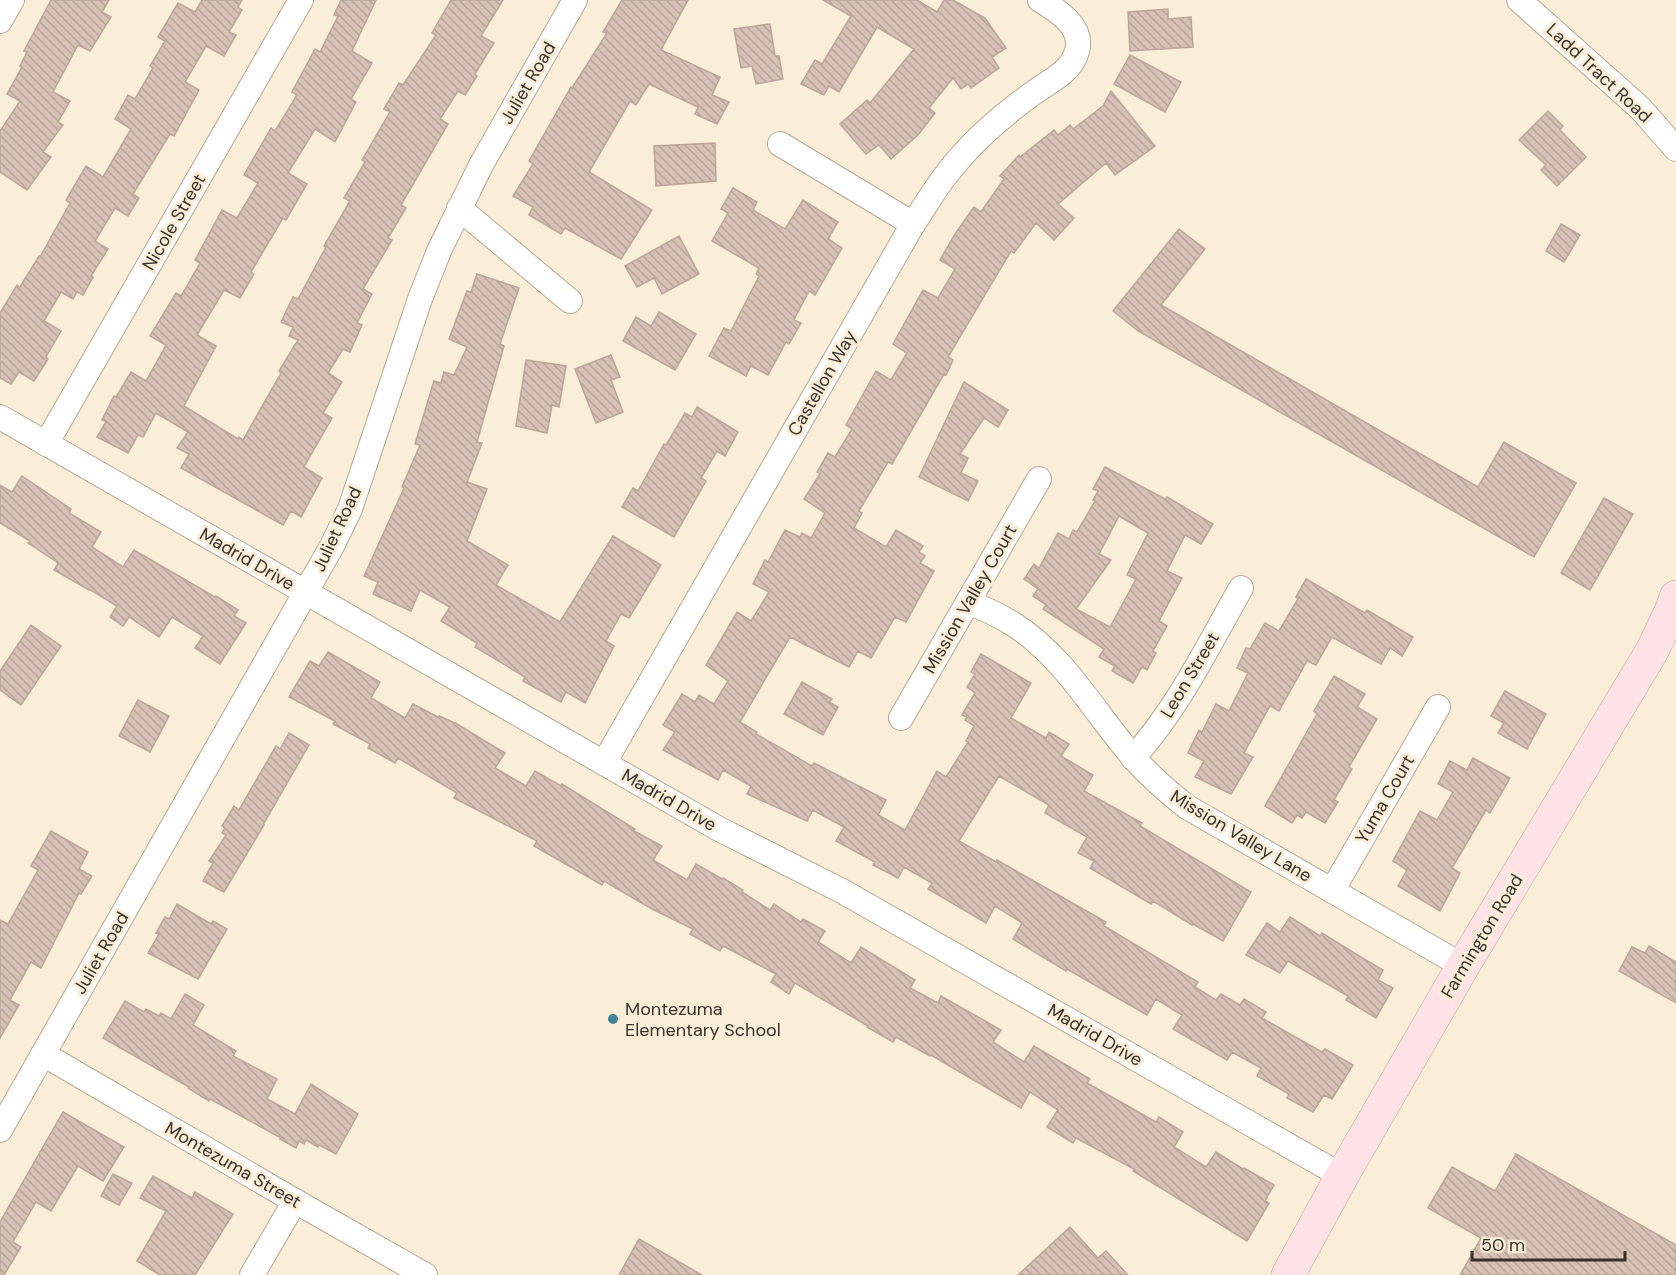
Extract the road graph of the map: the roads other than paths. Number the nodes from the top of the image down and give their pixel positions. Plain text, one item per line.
1 (12, 0) edge
2 (301, 0) edge
3 (575, 0) edge
4 (1040, 0) edge
5 (1519, 0) edge
6 (0, 21) edge
7 (780, 144) dead end
8 (1676, 149) edge
9 (459, 208) junction
10 (913, 224) junction
11 (570, 300) dead end
12 (0, 417) edge
13 (46, 444) junction
14 (1039, 479) dead end
15 (1241, 588) dead end
16 (307, 593) junction
17 (1676, 597) edge
18 (968, 602) junction
19 (1437, 707) dead end
20 (901, 718) dead end
21 (1133, 758) junction
22 (604, 763) junction
23 (1332, 891) junction
24 (1463, 966) junction
25 (43, 1054) junction
26 (0, 1130) edge
27 (1342, 1176) junction
28 (295, 1202) junction
29 (252, 1275) edge
30 (425, 1275) edge
31 (1288, 1275) edge

1 - 6 street
2 - 13 street, Nicole Street
3 - 9 street, Juliet Road
4 - 10 street, Castellon Way
5 - 8 street, Ladd Tract Road
7 - 10 street
9 - 11 street
9 - 16 street, Juliet Road
10 - 22 street, Castellon Way
12 - 13 street, Madrid Drive
13 - 16 street, Madrid Drive
14 - 18 street, Mission Valley Court
15 - 21 street, Leon Street
16 - 22 street, Madrid Drive
16 - 25 street, Juliet Road
17 - 24 main road, Farmington Road
18 - 20 street, Mission Valley Court
18 - 21 street, Mission Valley Lane
19 - 23 street, Yuma Court
21 - 23 street, Mission Valley Lane
22 - 27 street, Madrid Drive
23 - 24 street, Mission Valley Lane
24 - 27 main road, Farmington Road
25 - 26 street, Juliet Road
25 - 28 street, Montezuma Street
27 - 31 main road, Farmington Road
28 - 29 street
28 - 30 street, Montezuma Street

